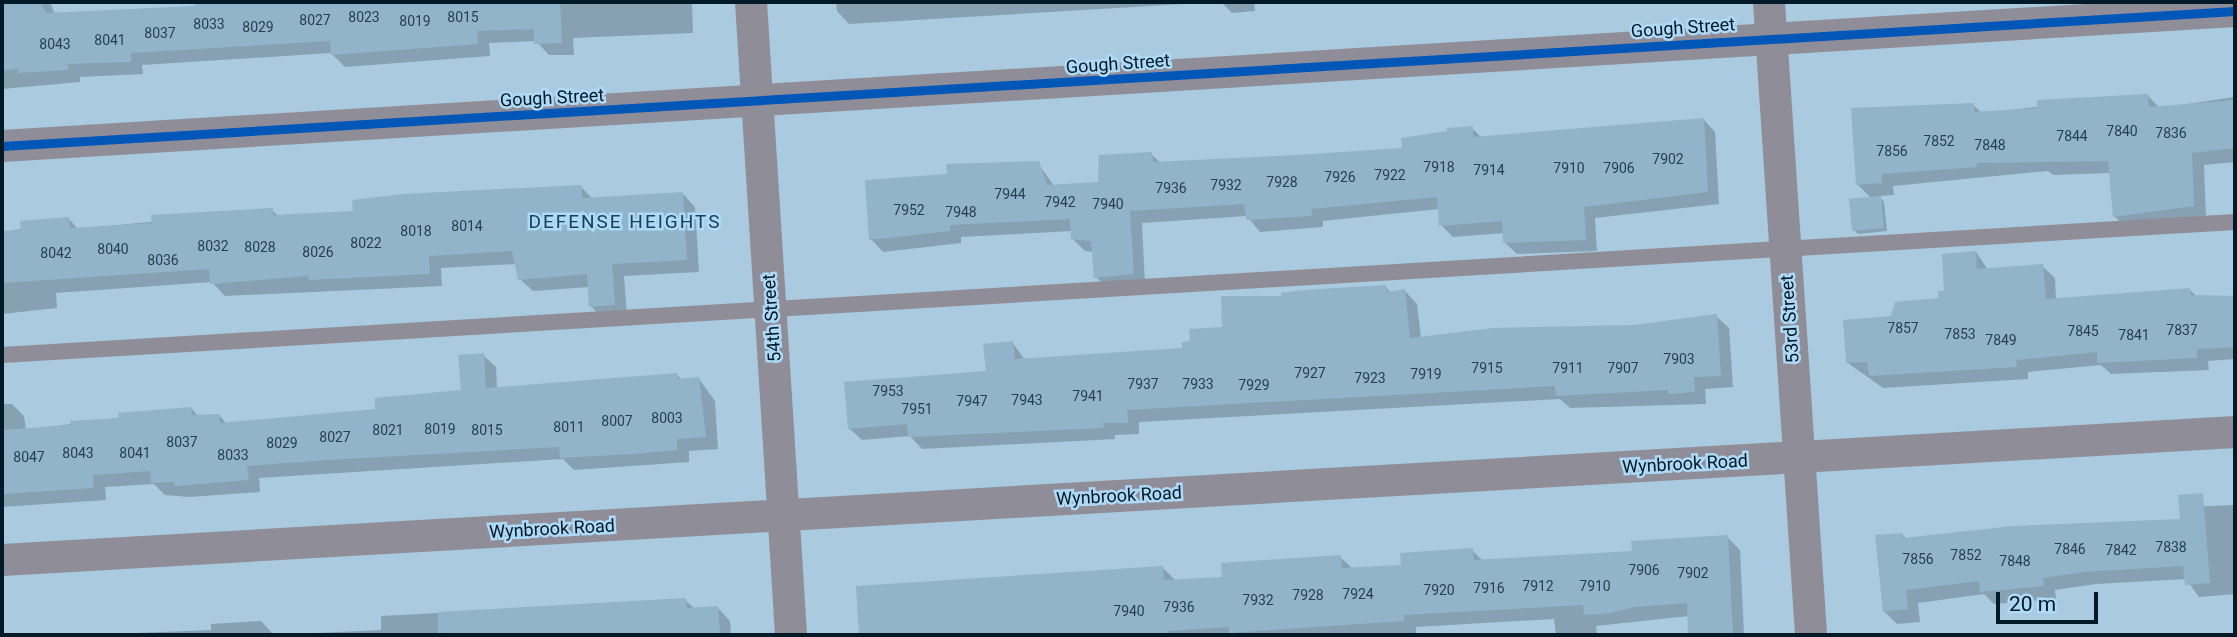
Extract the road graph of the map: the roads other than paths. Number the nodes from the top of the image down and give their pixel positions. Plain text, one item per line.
1 (751, 2) edge
2 (1769, 2) edge
3 (2235, 11) edge
4 (1771, 38) junction
5 (756, 102) junction
6 (2, 146) edge
7 (2235, 222) edge
8 (1785, 248) junction
9 (771, 310) junction
10 (2, 355) edge
11 (2235, 432) edge
12 (1798, 458) junction
13 (784, 515) junction
14 (2, 560) edge
15 (791, 635) edge
16 (1811, 635) edge

1 - 5 street, 54th Street
2 - 4 street, 53rd Street
3 - 4 street, Gough Street
4 - 5 street, Gough Street
4 - 8 street, 53rd Street
5 - 6 street, Gough Street
5 - 9 street, 54th Street
7 - 8 lane
8 - 9 lane
8 - 12 street, 53rd Street
9 - 10 lane
9 - 13 street, 54th Street
11 - 12 street, Wynbrook Road
12 - 13 street, Wynbrook Road
12 - 16 street, 53rd Street
13 - 14 street, Wynbrook Road
13 - 15 street, 54th Street

